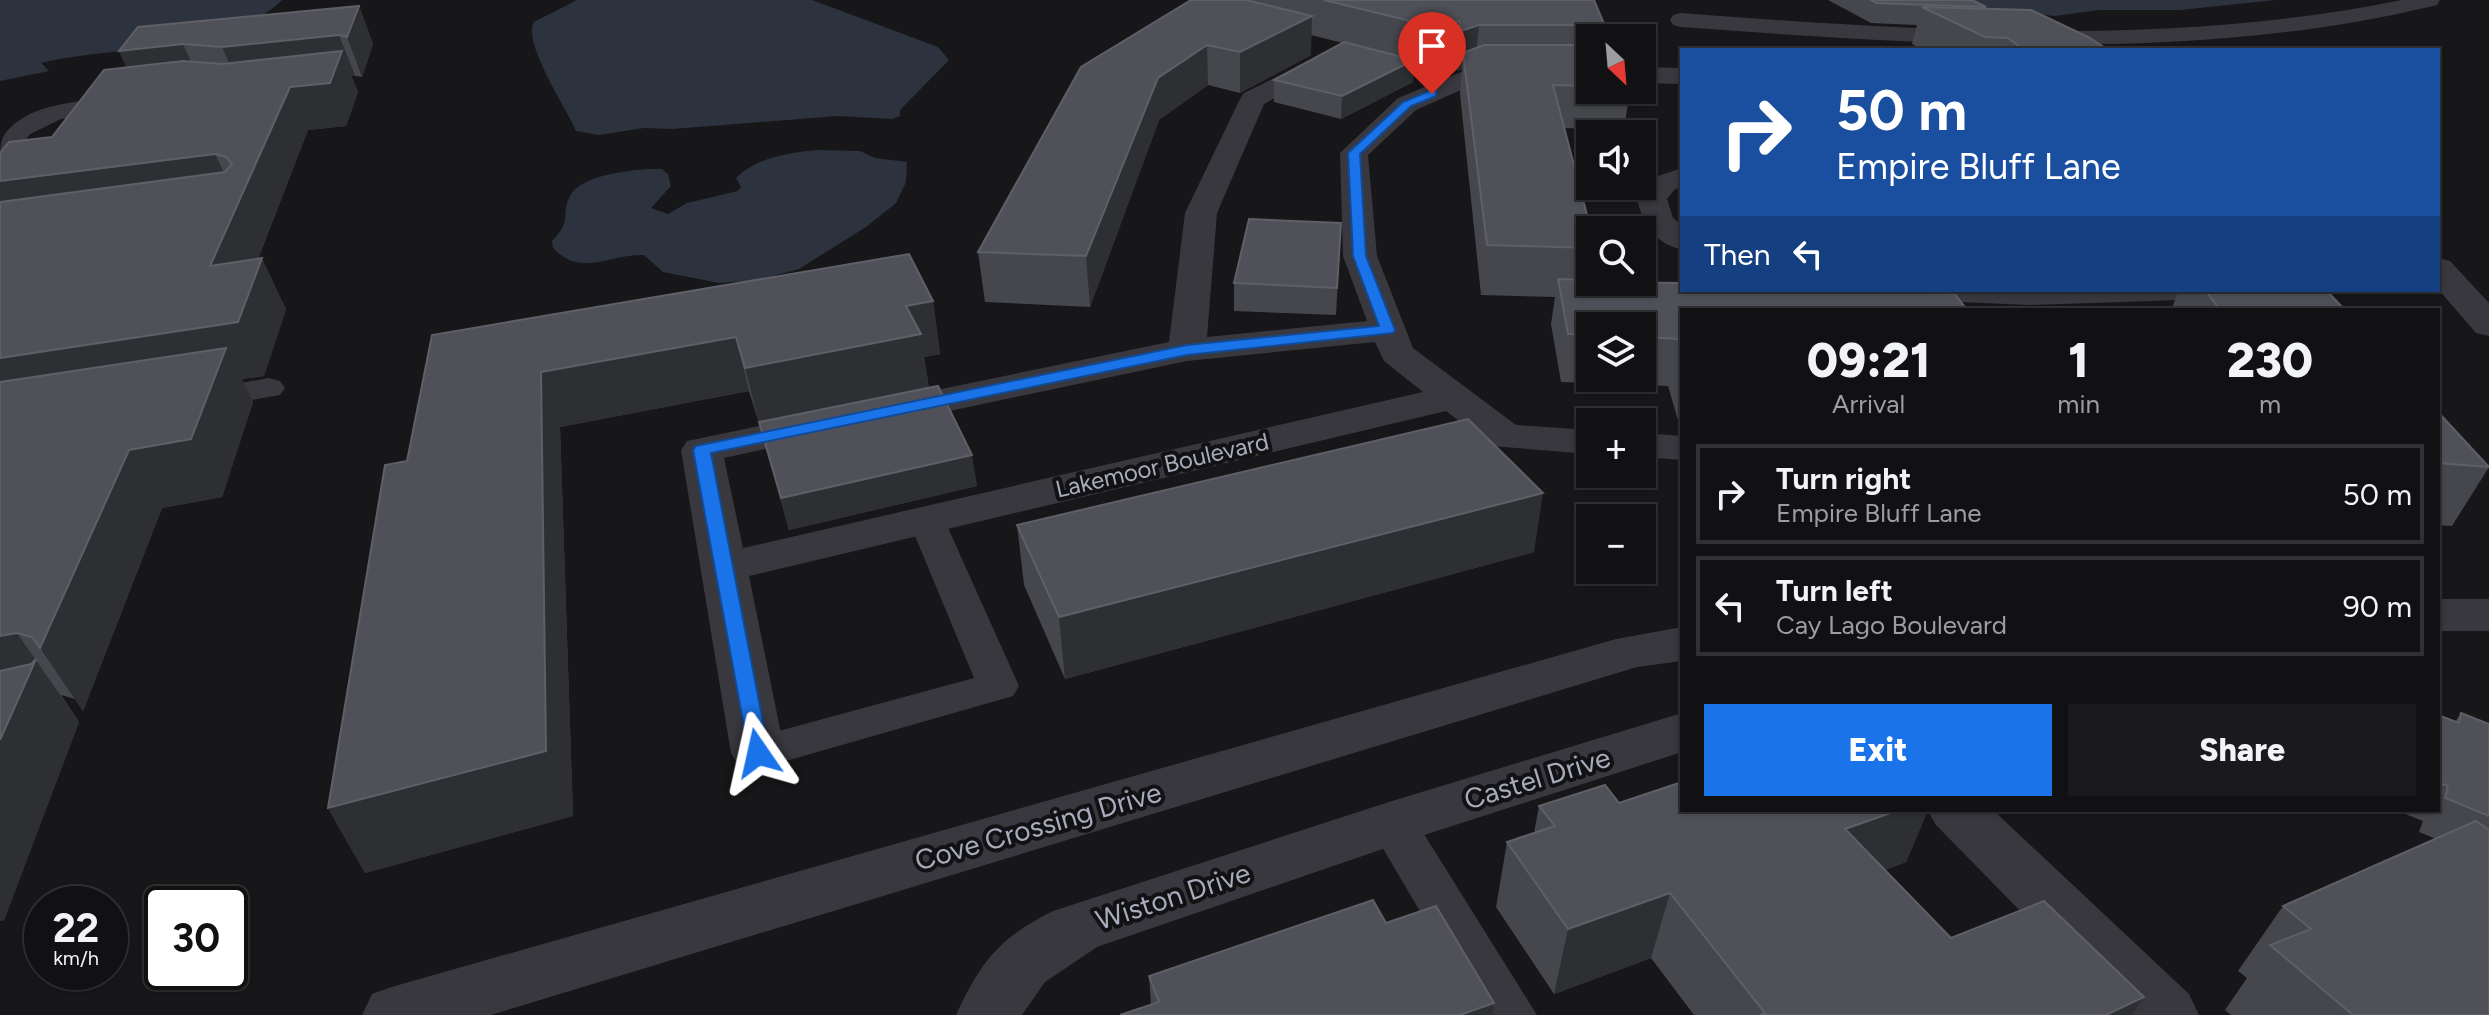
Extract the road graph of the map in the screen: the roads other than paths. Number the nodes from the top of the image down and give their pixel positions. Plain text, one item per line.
1 (1721, 0) edge
2 (2429, 0) edge
3 (1682, 20) edge
4 (2104, 37) junction
5 (1311, 44) edge
6 (2123, 48) edge
7 (1413, 72) edge
8 (1576, 74) edge
9 (1656, 75) edge
10 (1680, 76) edge
11 (1457, 83) junction
12 (144, 101) edge
13 (8, 144) edge
14 (1680, 178) edge
15 (1680, 238) edge
16 (2440, 270) edge
17 (1934, 292) edge
18 (2155, 292) edge
19 (2034, 302) edge
20 (2489, 325) edge
21 (1388, 330) junction
22 (1187, 350) junction
23 (269, 388) dead end
24 (1454, 397) junction
25 (165, 404) edge
26 (1576, 441) edge
27 (1656, 446) edge
28 (1680, 448) edge
29 (926, 519) junction
30 (724, 567) junction
31 (2440, 615) edge
32 (2489, 615) edge
33 (1680, 644) edge
34 (1680, 733) edge
35 (758, 753) joint
36 (1958, 812) edge
37 (1392, 823) junction
38 (395, 1015) edge
39 (989, 1015) edge
40 (1510, 1015) edge
41 (2166, 1015) edge

1 - 3 street
2 - 4 street
3 - 4 street
4 - 6 street
5 - 22 street
7 - 11 street
8 - 11 street
9 - 10 street
11 - 21 street
12 - 13 lane
14 - 15 street
16 - 20 street
17 - 19 street
18 - 19 street
21 - 22 street
21 - 24 street
22 - 30 street
23 - 25 lane
24 - 26 street
24 - 29 street, Lakemoor Boulevard
27 - 28 street
29 - 30 street, Lakemoor Boulevard
29 - 35 lane
30 - 35 street
31 - 32 street
33 - 38 street, Cove Crossing Drive
34 - 37 street, Castel Drive
36 - 41 street
37 - 39 street, Wiston Drive
37 - 40 lane

